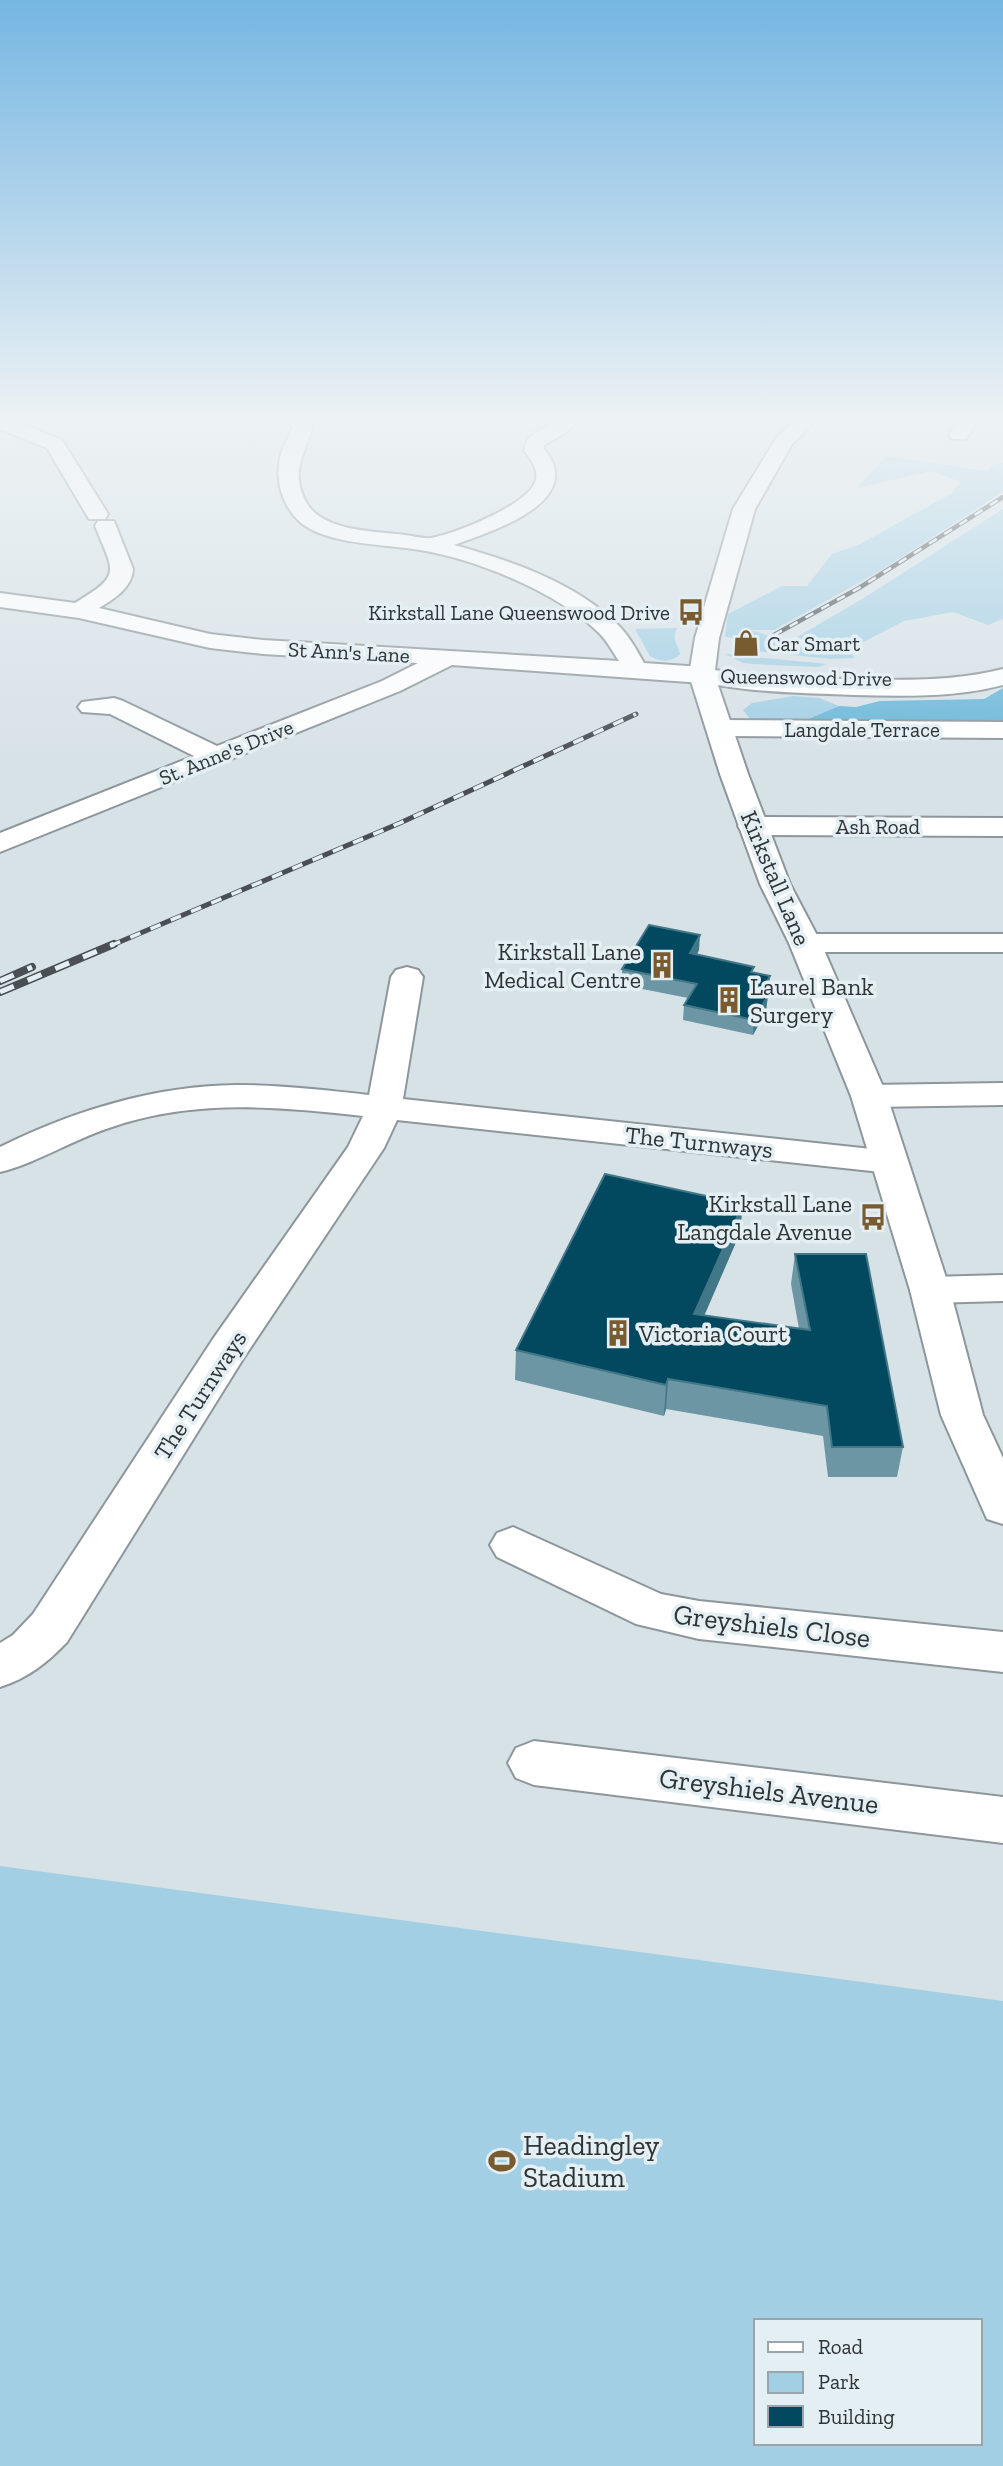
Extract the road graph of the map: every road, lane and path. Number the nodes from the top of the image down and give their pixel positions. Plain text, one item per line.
1 (108, 532) edge
2 (347, 532) edge
3 (468, 532) edge
4 (737, 532) edge
5 (432, 545) junction
6 (0, 600) edge
7 (79, 611) junction
8 (449, 657) junction
9 (637, 672) junction
10 (702, 675) junction
11 (1003, 677) edge
12 (91, 707) dead end
13 (720, 728) junction
14 (1003, 730) edge
15 (216, 757) junction
16 (752, 826) junction
17 (1003, 827) edge
18 (0, 843) edge
19 (805, 943) junction
20 (996, 943) edge
21 (1003, 972) edge
22 (407, 977) dead end
23 (1003, 1094) edge
24 (869, 1096) junction
25 (384, 1108) junction
26 (0, 1161) edge
27 (890, 1162) junction
28 (1003, 1288) edge
29 (930, 1290) junction
30 (1003, 1507) edge
31 (513, 1545) dead end
32 (1003, 1652) edge
33 (0, 1667) edge
34 (534, 1763) dead end
35 (1003, 1820) edge

1 - 7 street
2 - 5 street
3 - 5 street
4 - 10 street, Kirkstall Lane
5 - 9 street
6 - 7 street, St Ann's Lane
7 - 8 street, St Ann's Lane
8 - 9 street, St Ann's Lane
8 - 15 street, St. Anne's Drive
9 - 10 street, St Ann's Lane
10 - 11 street, Queenswood Drive
10 - 13 street, Kirkstall Lane
12 - 15 street
13 - 14 street, Langdale Terrace
13 - 16 street, Kirkstall Lane
15 - 18 street, St. Anne's Drive
16 - 17 street, Ash Road
16 - 19 street, Kirkstall Lane
19 - 20 street
19 - 24 street, Kirkstall Lane
20 - 21 street
22 - 25 street
23 - 24 street
24 - 27 street, Kirkstall Lane
25 - 26 street, The Turnways
25 - 27 street, The Turnways
25 - 33 street, The Turnways
27 - 29 street, Kirkstall Lane
28 - 29 street
29 - 30 street, Kirkstall Lane
31 - 32 street, Greyshiels Close
34 - 35 street, Greyshiels Avenue

